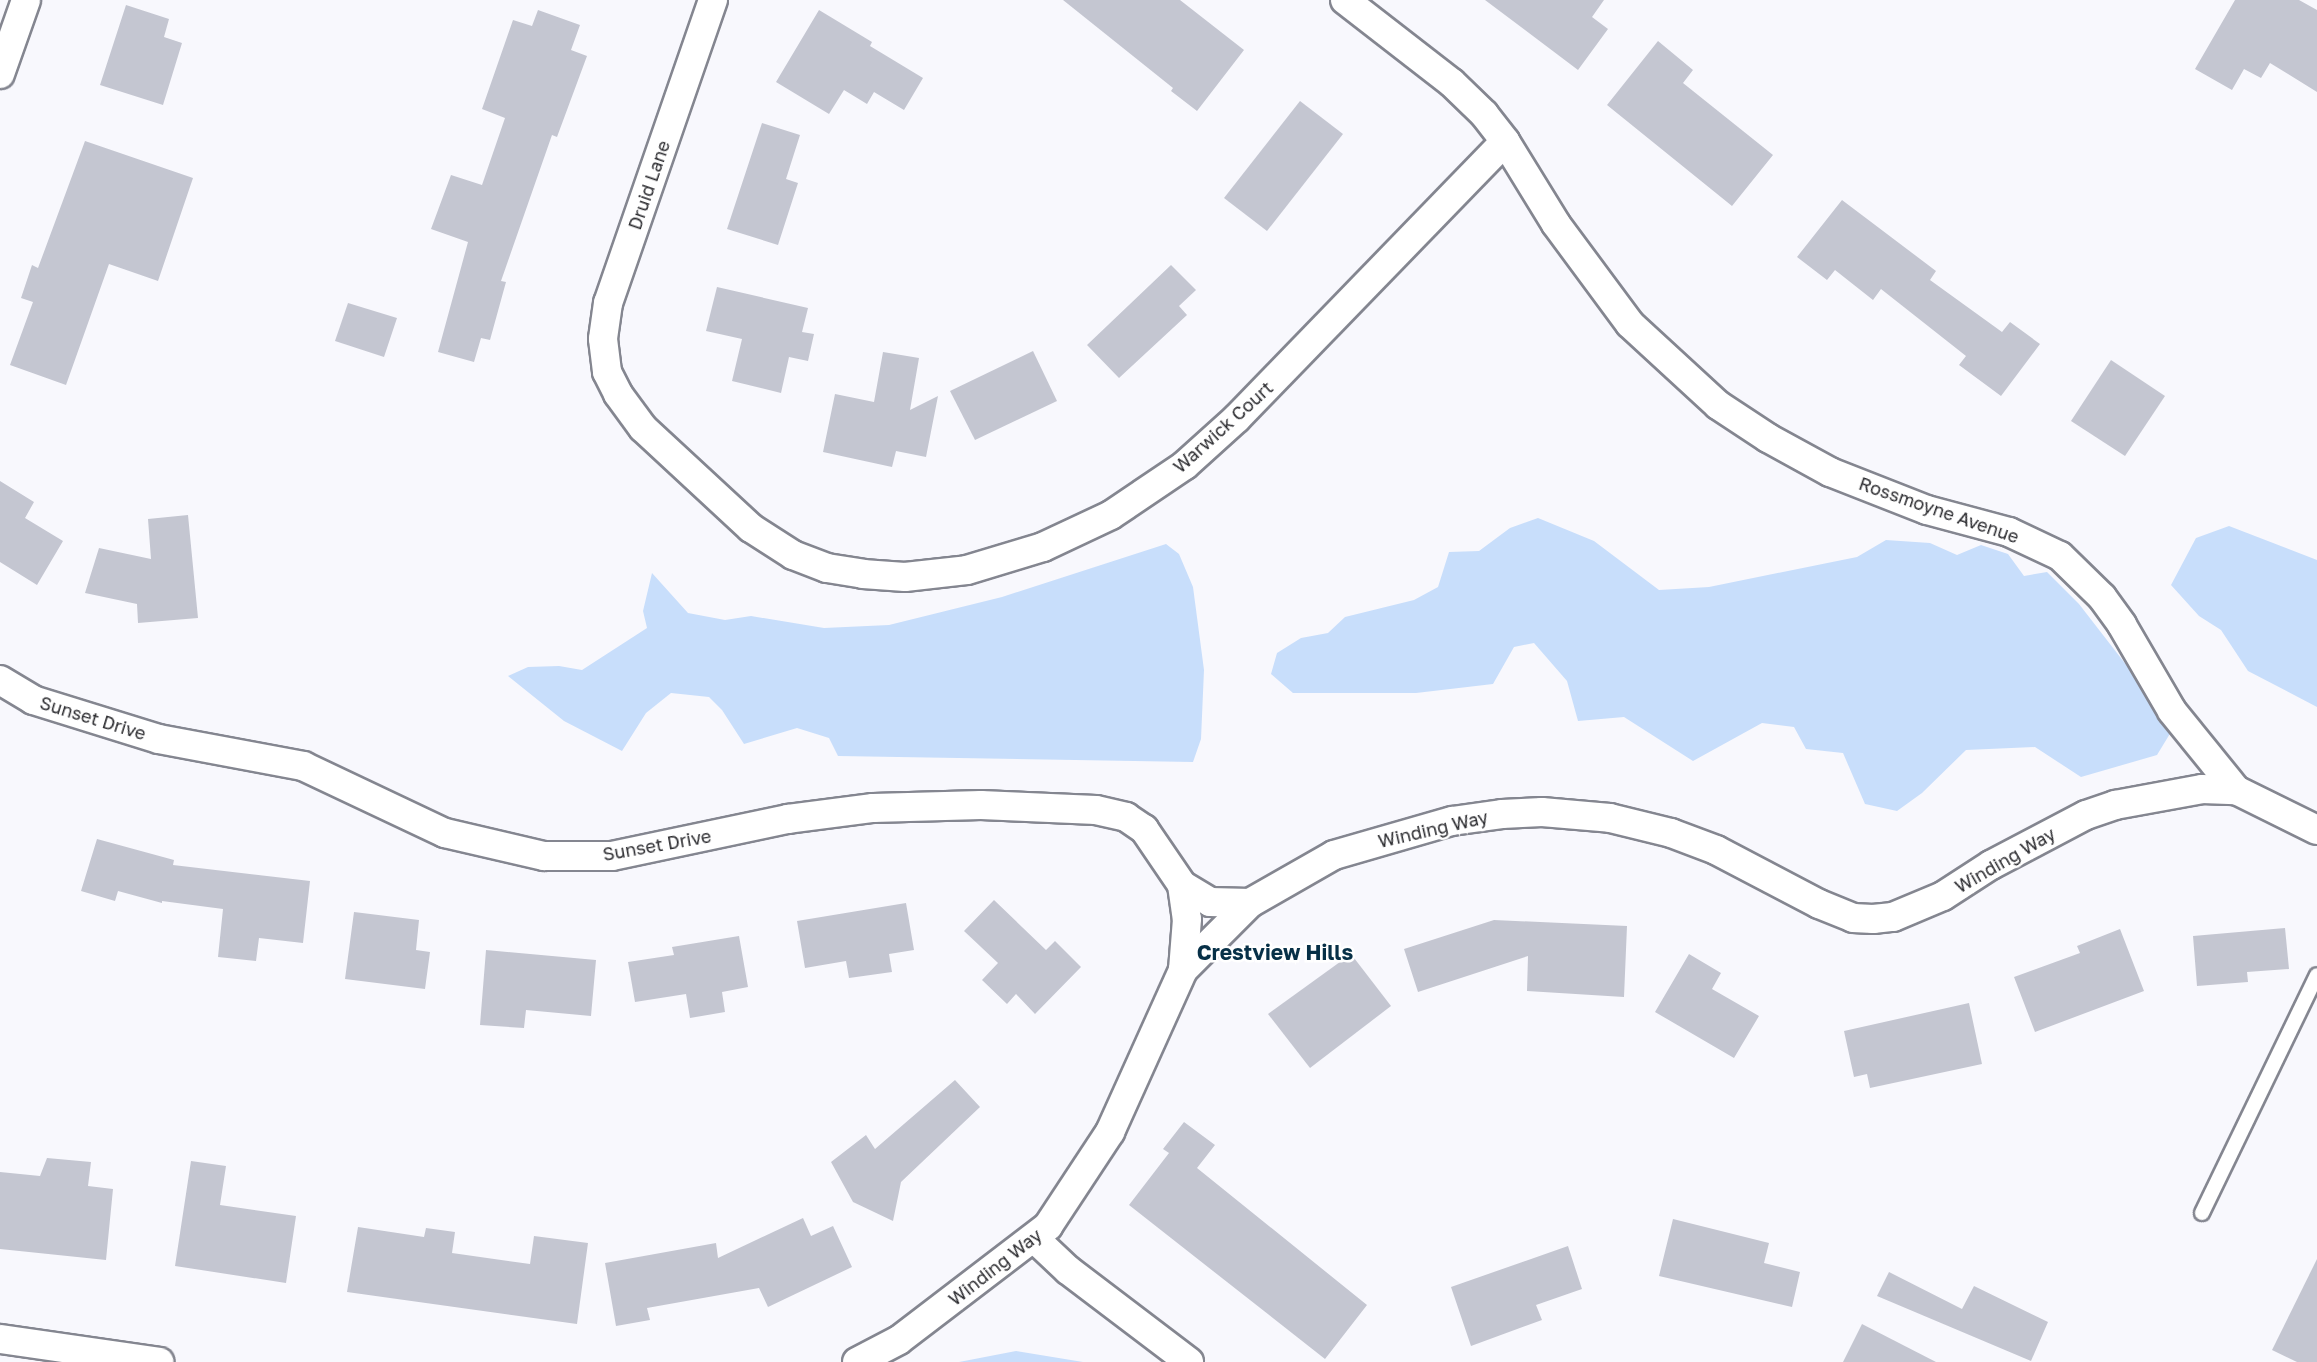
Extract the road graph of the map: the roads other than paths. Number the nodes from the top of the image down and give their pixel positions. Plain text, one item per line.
1 (26, 0) edge
2 (713, 0) edge
3 (1345, 0) edge
4 (0, 74) edge
5 (1505, 141) junction
6 (607, 372) joint
7 (0, 680) edge
8 (2236, 790) junction
9 (2317, 830) edge
10 (1182, 885) junction
11 (1250, 903) junction
12 (1183, 970) junction
13 (2317, 975) edge
14 (2202, 1213) dead end
15 (1034, 1238) junction
16 (0, 1339) edge
17 (159, 1362) edge
18 (857, 1362) edge
19 (1189, 1362) edge

1 - 4 street
2 - 6 street, Druid Lane
3 - 5 street, Rossmoyne Avenue
5 - 6 street, Warwick Court
5 - 8 street, Rossmoyne Avenue
7 - 10 street, Sunset Drive
8 - 9 street, Winding Way
8 - 11 street, Winding Way
10 - 11 street, Sunset Drive
10 - 12 street, Sunset Drive
11 - 12 street, Winding Way
12 - 15 street, Winding Way
13 - 14 lane
15 - 18 street, Winding Way
15 - 19 street
16 - 17 street

